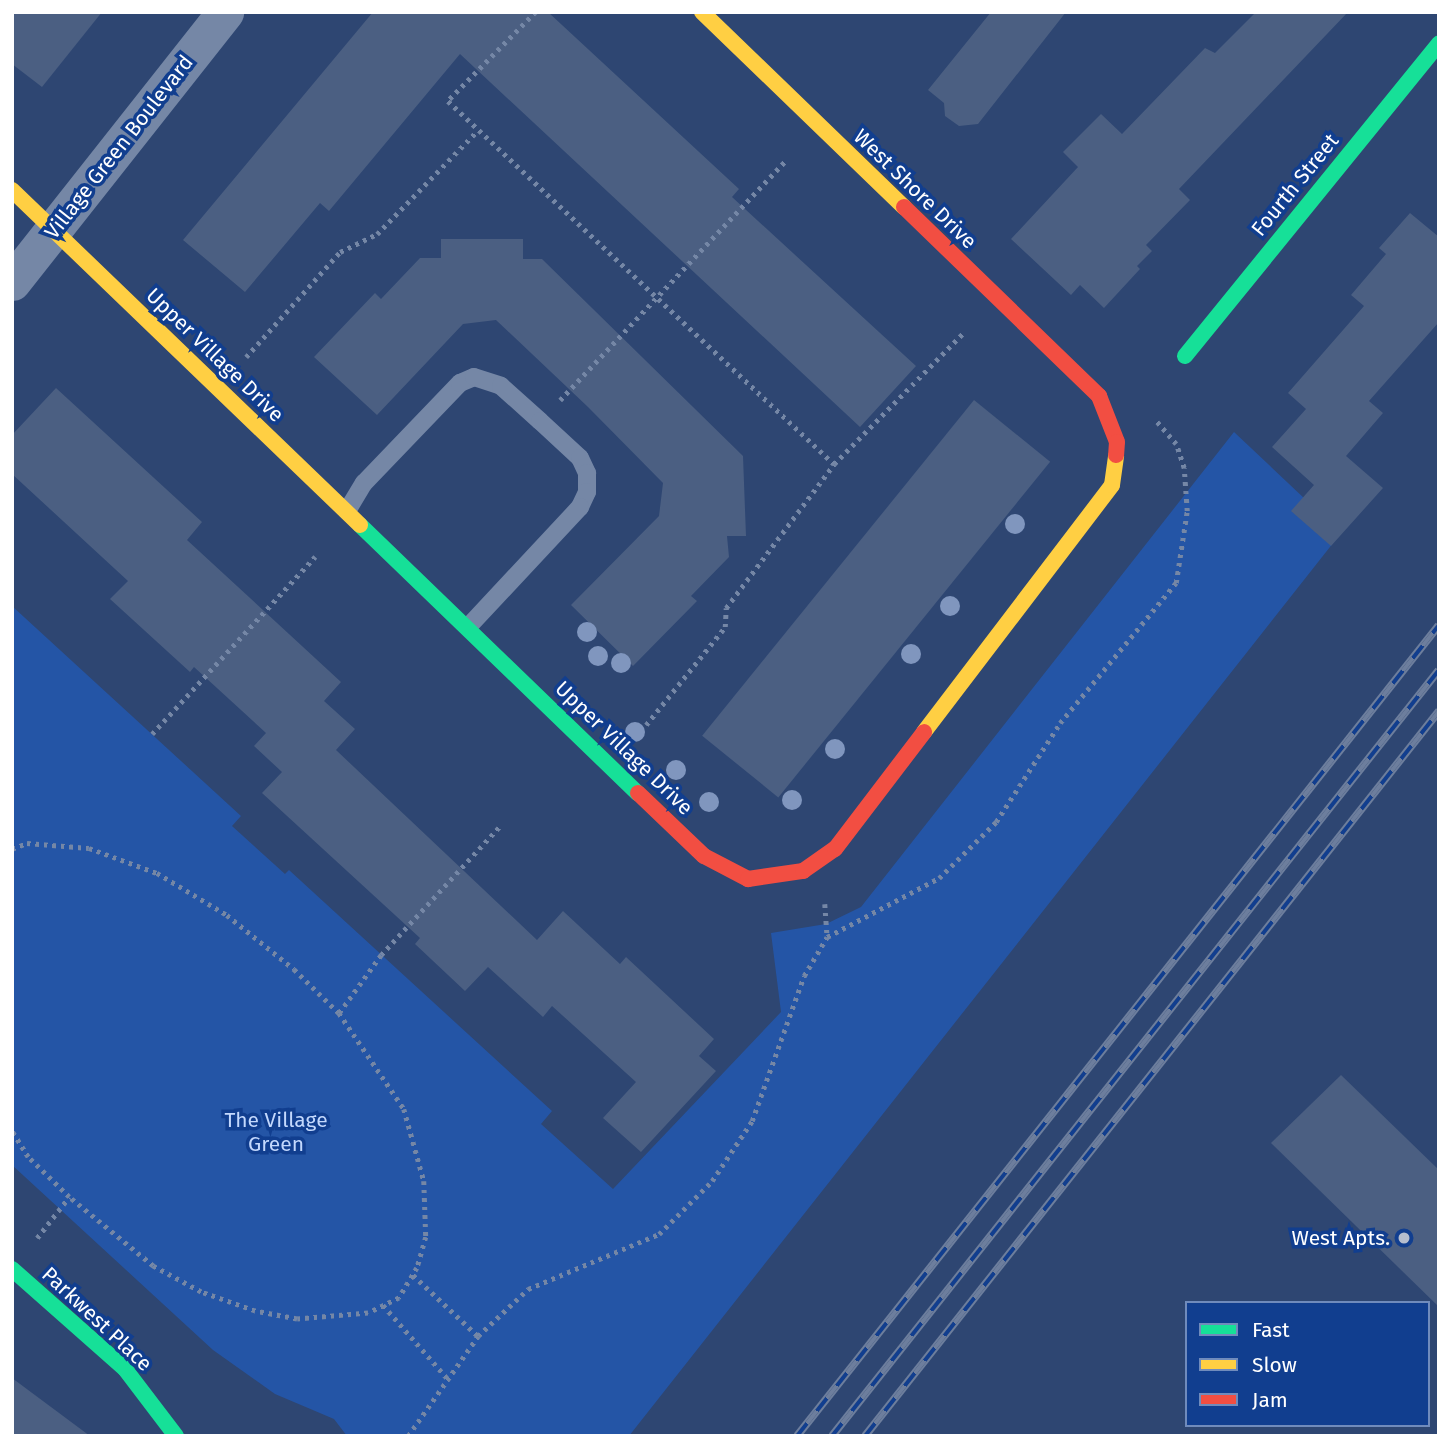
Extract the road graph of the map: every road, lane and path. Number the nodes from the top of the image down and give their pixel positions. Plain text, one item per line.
1 (225, 12) edge
2 (536, 12) edge
3 (702, 12) edge
4 (1439, 43) edge
5 (477, 131) junction
6 (785, 161) dead end
7 (12, 190) edge
8 (54, 230) junction
9 (12, 282) edge
10 (655, 299) junction
11 (963, 333) dead end
12 (1185, 356) dead end
13 (243, 360) dead end
14 (1099, 396) joint
15 (1149, 413) dead end
16 (541, 421) junction
17 (834, 464) junction
18 (347, 511) junction
19 (315, 557) dead end
20 (469, 626) junction
21 (646, 725) dead end
22 (152, 734) dead end
23 (500, 826) dead end
24 (12, 849) edge
25 (339, 1013) junction
26 (12, 1131) edge
27 (69, 1197) junction
28 (12, 1269) edge
29 (413, 1275) junction
30 (383, 1305) junction
31 (478, 1336) junction
32 (449, 1380) junction
33 (176, 1436) edge
34 (408, 1436) edge

1 - 8 street, Village Green Boulevard
2 - 5 path
3 - 14 street, West Shore Drive
4 - 12 street, Fourth Street
5 - 10 path
5 - 13 path
6 - 10 path
7 - 8 street, Upper Village Drive
8 - 9 street, Village Green Boulevard
8 - 18 street, Upper Village Drive
10 - 16 path
10 - 17 path
11 - 17 path
14 - 20 street, Upper Village Drive
15 - 31 path
16 - 18 lane
16 - 20 lane
17 - 21 path
18 - 20 street, Upper Village Drive
19 - 22 path
23 - 25 path
24 - 25 path
25 - 29 path
26 - 27 path
27 - 28 path
27 - 30 path
28 - 33 street, Parkwest Place
29 - 30 path
29 - 31 path
30 - 32 path
31 - 32 path
32 - 34 path

